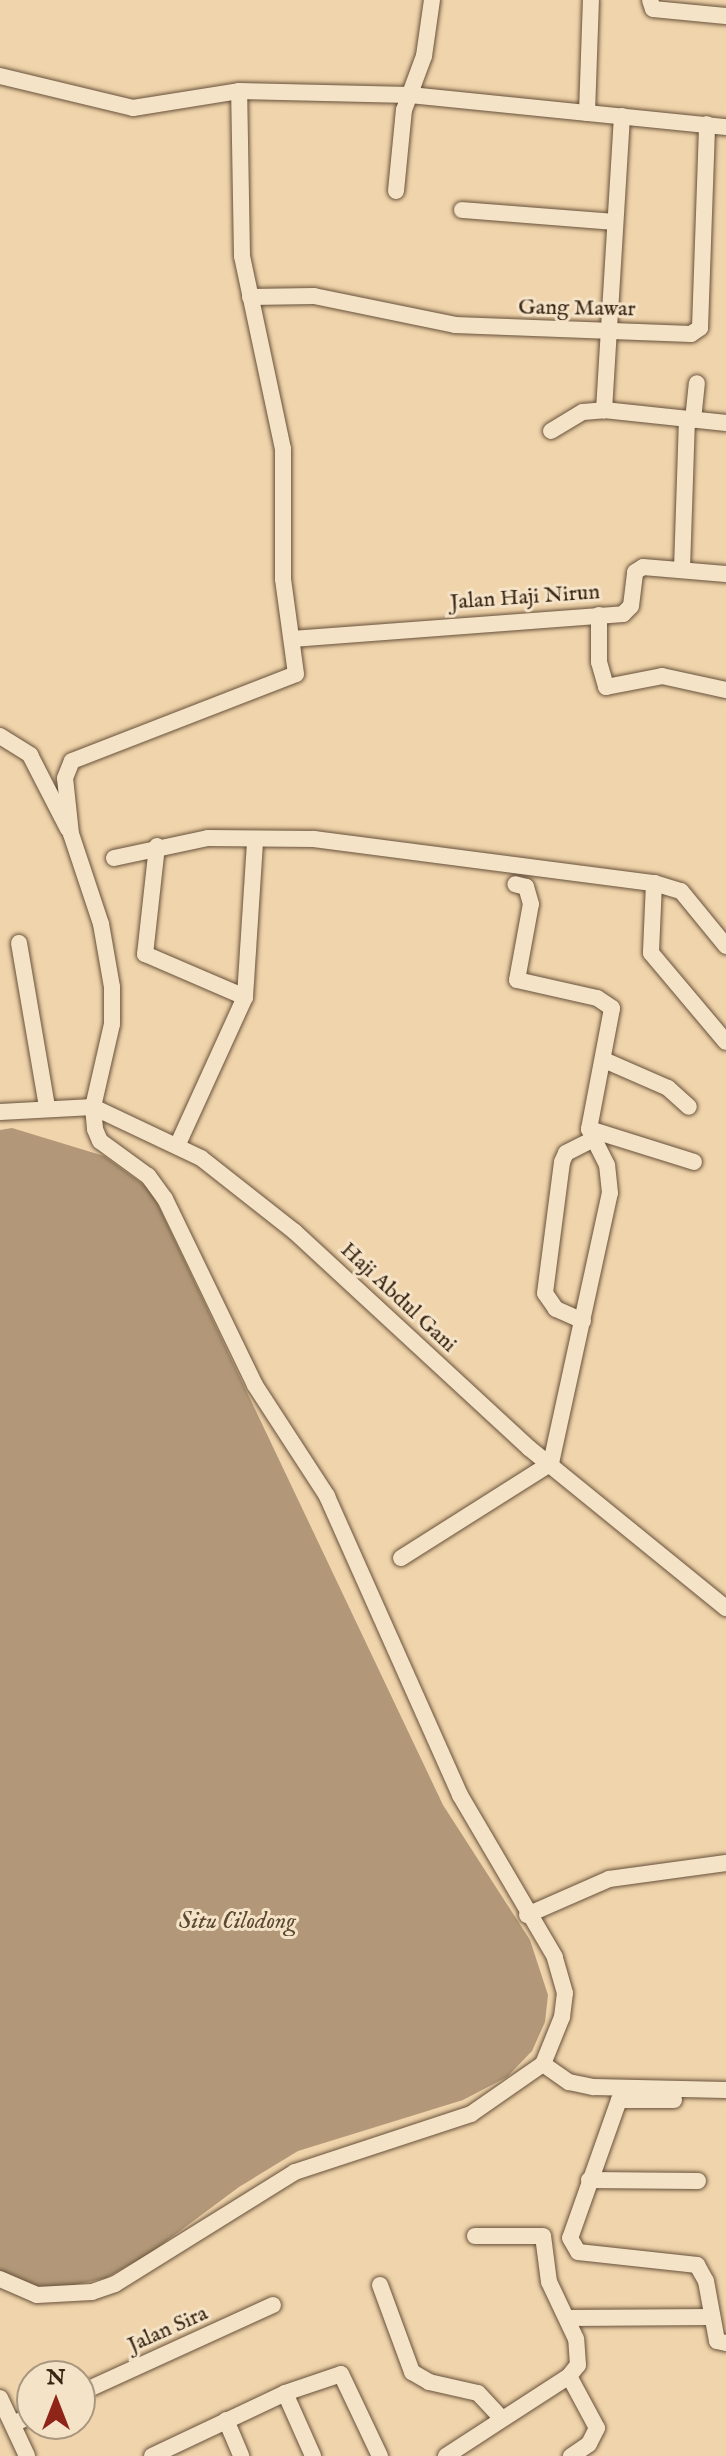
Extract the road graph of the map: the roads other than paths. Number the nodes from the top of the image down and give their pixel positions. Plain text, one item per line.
1 (432, 0) edge
2 (591, 0) edge
3 (650, 0) edge
4 (726, 16) edge
5 (0, 76) edge
6 (239, 91) junction
7 (410, 95) junction
8 (587, 113) junction
9 (622, 116) junction
10 (707, 124) junction
11 (726, 127) edge
12 (396, 191) dead end
13 (462, 210) dead end
14 (614, 222) junction
15 (250, 297) junction
16 (606, 331) junction
17 (697, 383) dead end
18 (604, 410) junction
19 (690, 420) junction
20 (726, 423) edge
21 (551, 431) dead end
22 (682, 569) junction
23 (726, 574) edge
24 (599, 615) junction
25 (292, 639) junction
26 (726, 690) edge
27 (0, 736) edge
28 (71, 834) junction
29 (255, 842) junction
30 (157, 846) junction
31 (114, 858) dead end
32 (654, 883) junction
33 (515, 884) dead end
34 (723, 936) edge
35 (19, 943) dead end
36 (245, 997) junction
37 (726, 1042) edge
38 (604, 1060) junction
39 (47, 1106) junction
40 (93, 1107) junction
41 (689, 1107) dead end
42 (0, 1112) edge
43 (590, 1134) junction
44 (178, 1144) junction
45 (694, 1162) dead end
46 (583, 1321) junction
47 (551, 1463) junction
48 (401, 1558) dead end
49 (726, 1608) edge
50 (726, 1863) edge
51 (527, 1915) junction
52 (543, 2064) junction
53 (726, 2090) edge
54 (686, 2100) dead end
55 (589, 2180) junction
56 (698, 2181) dead end
57 (475, 2236) dead end
58 (0, 2279) edge
59 (380, 2285) dead end
60 (273, 2305) dead end
61 (712, 2317) junction
62 (569, 2318) junction
63 (726, 2343) edge
64 (569, 2376) junction
65 (96, 2386) edge
66 (285, 2393) junction
67 (0, 2398) edge
68 (501, 2418) junction
69 (226, 2420) junction
70 (16, 2423) edge
71 (13, 2424) junction
72 (163, 2454) edge
73 (27, 2456) edge
74 (241, 2456) edge
75 (313, 2456) edge
76 (380, 2456) edge
77 (446, 2456) edge
78 (571, 2456) edge

1 - 7 street
2 - 8 street
3 - 4 street
5 - 6 street
6 - 7 street
6 - 15 street
7 - 8 street
7 - 12 street
8 - 9 street
9 - 10 street
9 - 14 street
10 - 11 street
10 - 16 street, Gang Mawar
13 - 14 street
14 - 16 street
15 - 16 street, Gang Mawar
15 - 25 street
16 - 18 street
17 - 19 street
18 - 19 street
18 - 21 street
19 - 20 street
19 - 22 street
22 - 23 street, Jalan Haji Nirun
22 - 24 street, Jalan Haji Nirun
24 - 25 street, Jalan Haji Nirun
24 - 26 street
25 - 28 street
27 - 28 street
28 - 40 street
29 - 30 street
29 - 32 street
29 - 36 street
30 - 31 street
30 - 36 street
32 - 34 street
32 - 37 street
33 - 38 street
35 - 39 street
36 - 44 street
38 - 41 street
38 - 43 street
39 - 40 street, Haji Abdul Gani
39 - 42 street, Haji Abdul Gani
40 - 44 street, Haji Abdul Gani
40 - 51 street
43 - 45 street
43 - 46 street
43 - 46 street
44 - 47 street, Haji Abdul Gani
46 - 47 street
47 - 48 street
47 - 49 street, Haji Abdul Gani
50 - 51 street
51 - 52 street
52 - 53 street
52 - 58 street
54 - 55 street
55 - 56 street
55 - 61 street
57 - 62 street
59 - 68 street
60 - 65 street, Jalan Sira
61 - 62 street
61 - 63 street
62 - 64 street
64 - 68 street
64 - 78 street
66 - 69 street
66 - 75 street
66 - 76 street
67 - 71 street
68 - 77 street
69 - 72 street
69 - 74 street
70 - 71 street
71 - 73 street

